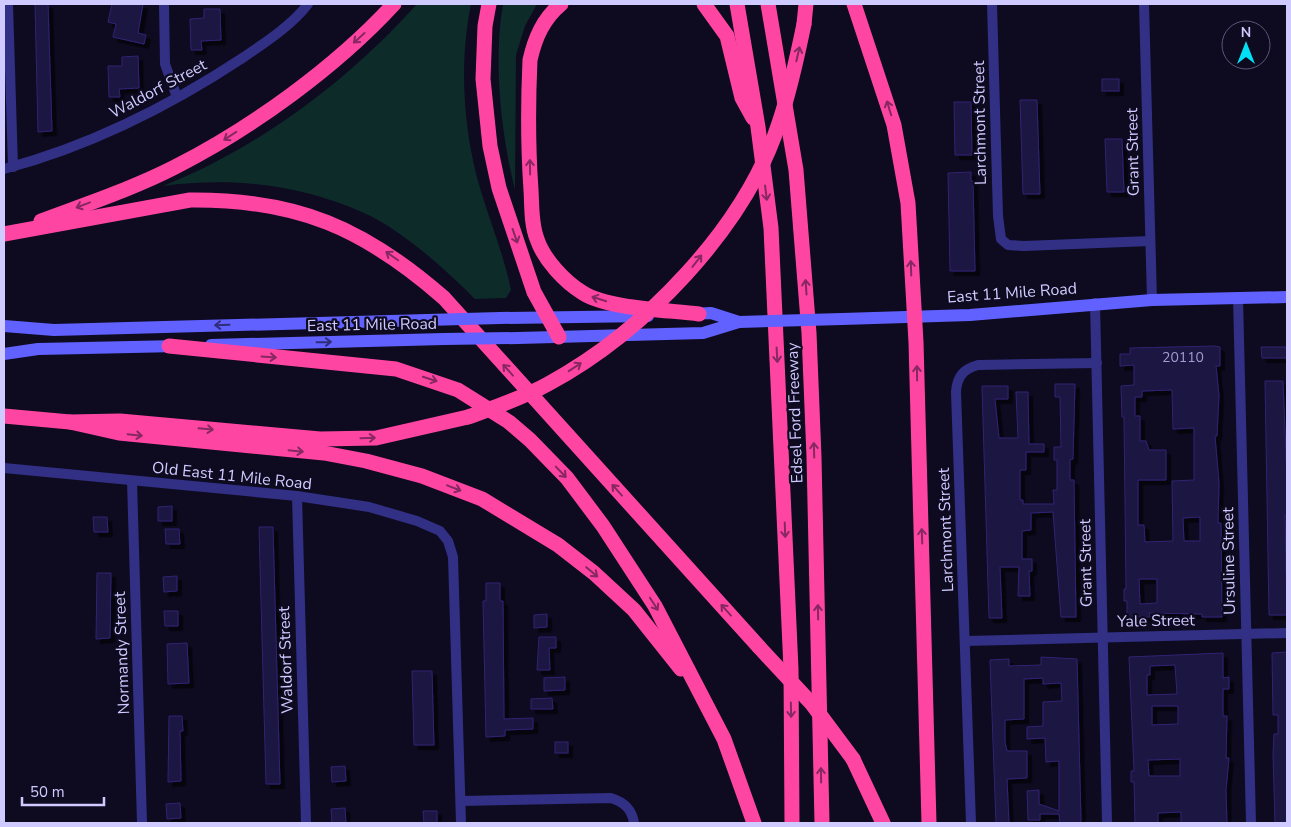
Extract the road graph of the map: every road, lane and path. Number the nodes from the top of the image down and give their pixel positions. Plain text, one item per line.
1 (8, 4) edge
2 (164, 4) edge
3 (308, 4) edge
4 (394, 4) edge
5 (488, 4) edge
6 (561, 4) edge
7 (704, 4) edge
8 (738, 4) edge
9 (768, 4) edge
10 (806, 4) edge
11 (854, 4) edge
12 (992, 4) edge
13 (1144, 4) edge
14 (177, 97) junction
15 (758, 127) junction
16 (8, 168) edge
17 (5, 234) edge
18 (1150, 241) junction
19 (1287, 297) edge
20 (1238, 298) junction
21 (1152, 300) junction
22 (1095, 303) junction
23 (699, 314) junction
24 (549, 317) junction
25 (913, 317) junction
26 (739, 322) junction
27 (4, 326) edge
28 (559, 337) junction
29 (169, 346) junction
30 (4, 354) edge
31 (1096, 364) junction
32 (4, 416) edge
33 (70, 422) junction
34 (4, 468) edge
35 (132, 481) junction
36 (297, 496) junction
37 (1287, 633) edge
38 (1246, 634) junction
39 (1103, 638) junction
40 (964, 641) junction
41 (716, 722) junction
42 (461, 801) junction
43 (142, 823) edge
44 (306, 823) edge
45 (461, 823) edge
46 (634, 823) edge
47 (754, 823) edge
48 (792, 823) edge
49 (822, 823) edge
50 (883, 823) edge
51 (929, 823) edge
52 (970, 823) edge
53 (1107, 823) edge
54 (1251, 823) edge

1 - 16 street
2 - 14 street
3 - 14 street, Waldorf Street
4 -> 17 highway
5 -> 24 highway
23 -> 6 highway
7 - 15 highway
8 - 15 highway, Edsel Ford Freeway
49 -> 9 highway, Edsel Ford Freeway
33 -> 10 highway, bridge
25 -> 11 highway
12 - 18 street, Larchmont Street
13 - 18 street, Grant Street
14 - 16 street, Waldorf Street
15 -> 48 highway, Edsel Ford Freeway
50 -> 17 highway, bridge
18 - 21 street, Grant Street
19 - 20 main road, East 11 Mile Road
20 - 21 main road, East 11 Mile Road
20 - 38 street, Ursuline Street
21 - 22 main road, East 11 Mile Road
22 - 25 main road, East 11 Mile Road
22 - 31 street, Grant Street
23 - 24 main road, East 11 Mile Road
23 - 26 main road, East 11 Mile Road
24 -> 27 main road, East 11 Mile Road, bridge
24 - 28 highway
25 - 26 main road, East 11 Mile Road, bridge
51 -> 25 highway
26 - 28 main road, East 11 Mile Road
29 -> 28 main road, East 11 Mile Road, bridge
29 - 30 main road, East 11 Mile Road
29 -> 41 highway
31 - 39 street, Grant Street
31 - 40 street, Larchmont Street
32 - 33 highway
33 -> 41 highway
34 - 35 street, Old East 11 Mile Road
35 - 36 street, Old East 11 Mile Road
35 - 43 street, Normandy Street
36 - 42 street, Old East 11 Mile Road
36 - 44 street, Waldorf Street
37 - 38 street, Yale Street
38 - 39 street, Yale Street
38 - 54 street, Ursuline Street
39 - 40 street, Yale Street
39 - 53 street, Grant Street
40 - 52 street, Larchmont Street
41 - 47 highway
42 - 45 street
42 - 46 street

